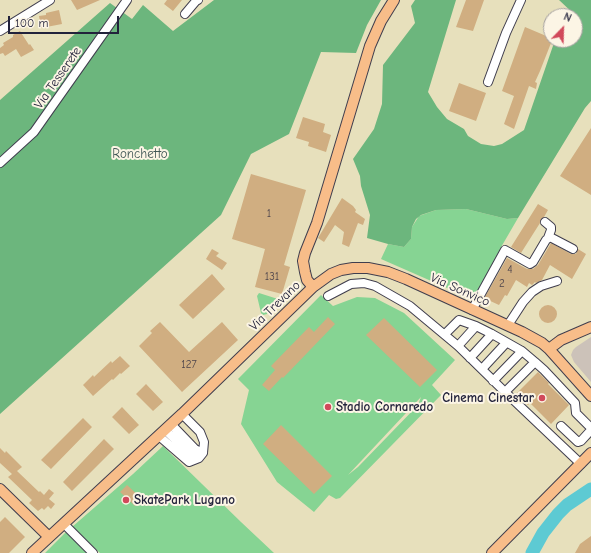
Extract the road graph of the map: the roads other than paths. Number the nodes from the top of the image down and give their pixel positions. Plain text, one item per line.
1 (127, 0) edge
2 (198, 0) edge
3 (394, 0) edge
4 (521, 0) edge
5 (45, 2) edge
6 (184, 14) dead end
7 (0, 31) edge
8 (488, 82) dead end
9 (0, 163) edge
10 (545, 222) dead end
11 (548, 238) junction
12 (573, 249) dead end
13 (557, 281) dead end
14 (313, 287) junction
15 (328, 296) dead end
16 (472, 310) junction
17 (508, 325) junction
18 (476, 326) junction
19 (591, 327) edge
20 (445, 334) junction
21 (492, 334) junction
22 (506, 343) junction
23 (458, 346) junction
24 (549, 350) junction
25 (522, 351) junction
26 (470, 358) junction
27 (535, 362) junction
28 (482, 369) junction
29 (493, 381) junction
30 (505, 392) junction
31 (591, 396) edge
32 (182, 414) junction
33 (561, 426) dead end
34 (165, 430) junction
35 (591, 454) edge
36 (201, 456) junction
37 (581, 464) junction
38 (0, 489) edge
39 (64, 524) junction
40 (49, 537) junction
41 (32, 553) edge
42 (93, 553) edge
43 (492, 553) edge

1 - 9 street, Via Tesserete
2 - 6 street
3 - 14 main road, Via Trevano
4 - 8 street
5 - 7 street
10 - 11 street
11 - 12 street
11 - 16 street
13 - 17 street
14 - 16 main road, Via Sonvico
14 - 32 main road, Via Trevano
15 - 20 street
16 - 17 main road, Via Sonvico
17 - 24 main road, Via Sonvico
18 - 20 street
18 - 21 street
18 - 23 street
19 - 24 main road
20 - 23 street
21 - 22 street
21 - 26 street
22 - 25 street
22 - 28 street
23 - 26 street
24 - 31 main road, Via Sonvico
25 - 27 street
25 - 29 street
26 - 28 street
27 - 30 street
27 - 33 street
28 - 29 street
29 - 30 street
30 - 37 street
32 - 34 main road, Via Trevano
32 - 36 street
34 - 36 street
34 - 36 street
34 - 39 main road, Via Trevano
35 - 37 main road
37 - 43 main road
38 - 40 main road
39 - 40 main road, Via Trevano
39 - 42 street
40 - 41 main road, Via Trevano

